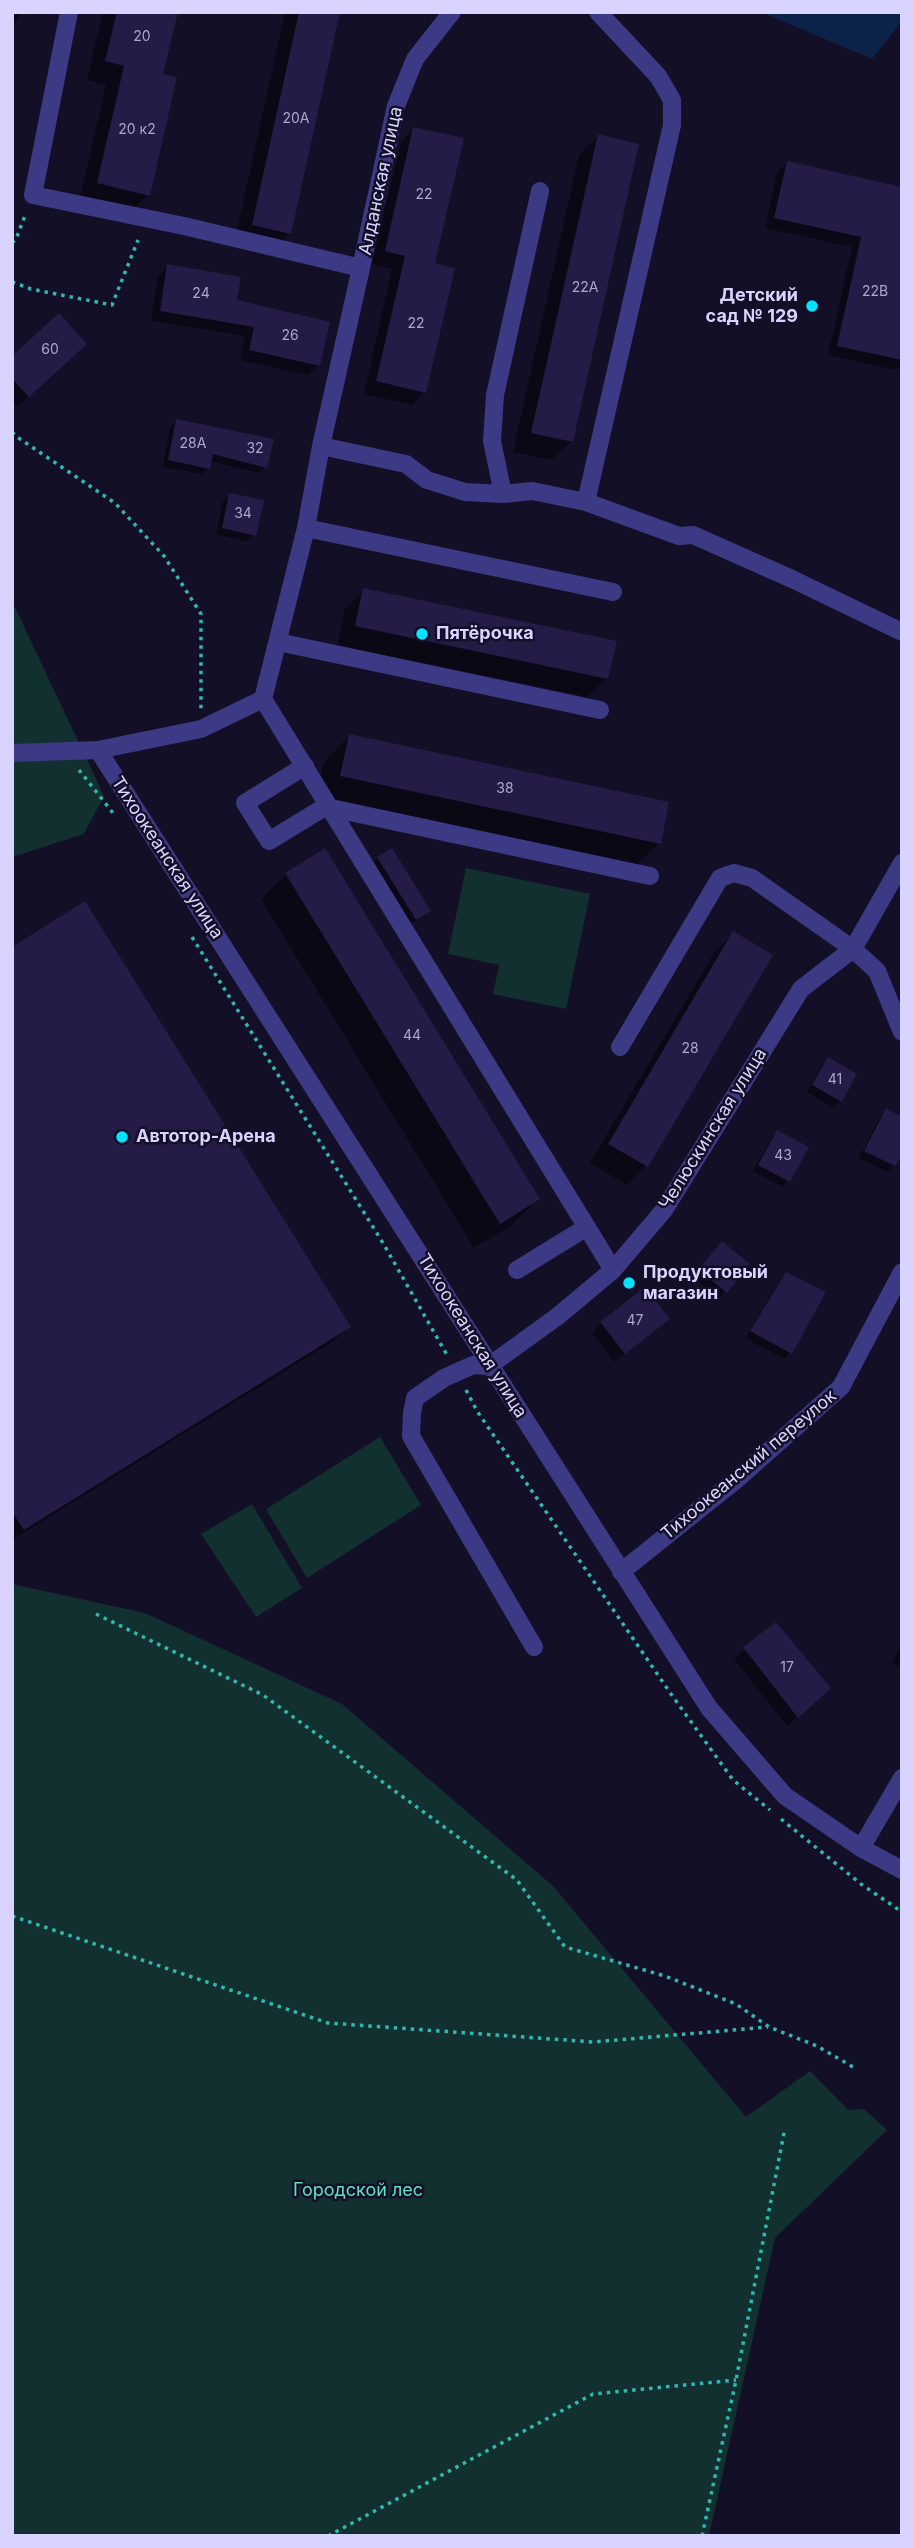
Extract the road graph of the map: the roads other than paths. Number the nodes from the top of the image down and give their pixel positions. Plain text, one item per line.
1 (69, 12) edge
2 (452, 12) edge
3 (597, 12) edge
4 (540, 191) dead end
5 (361, 268) junction
6 (321, 446) junction
7 (503, 495) junction
8 (586, 502) junction
9 (306, 528) junction
10 (612, 592) dead end
11 (902, 632) edge
12 (278, 642) junction
13 (263, 699) junction
14 (600, 710) dead end
15 (97, 750) junction
16 (12, 753) edge
17 (305, 766) junction
18 (330, 807) junction
19 (902, 863) edge
20 (650, 876) dead end
21 (853, 949) junction
22 (902, 1032) edge
23 (620, 1047) dead end
24 (587, 1227) junction
25 (517, 1270) dead end
26 (613, 1270) junction
27 (902, 1272) edge
28 (489, 1366) junction
29 (621, 1572) junction
30 (534, 1647) dead end
31 (902, 1778) edge
32 (861, 1848) junction
33 (902, 1870) edge

1 - 5 street, Алданская улица
2 - 5 street, Алданская улица
3 - 8 street
4 - 7 street
5 - 6 street
6 - 7 street
6 - 9 street
7 - 8 street
8 - 11 street
9 - 10 street
9 - 12 street
12 - 13 street
12 - 14 street
13 - 15 street
13 - 17 street
15 - 16 street
15 - 28 street, Тихоокеанская улица
17 - 18 street
17 - 18 street
18 - 20 street
18 - 24 street
19 - 21 street, Челюскинская улица
21 - 22 street
21 - 23 street
21 - 26 street, Челюскинская улица
24 - 25 street
24 - 26 street
26 - 28 street, Челюскинская улица
27 - 29 street, Тихоокеанский переулок
28 - 29 street, Тихоокеанская улица
28 - 30 street
29 - 32 street, Тихоокеанская улица
31 - 32 street
32 - 33 street, Тихоокеанская улица

